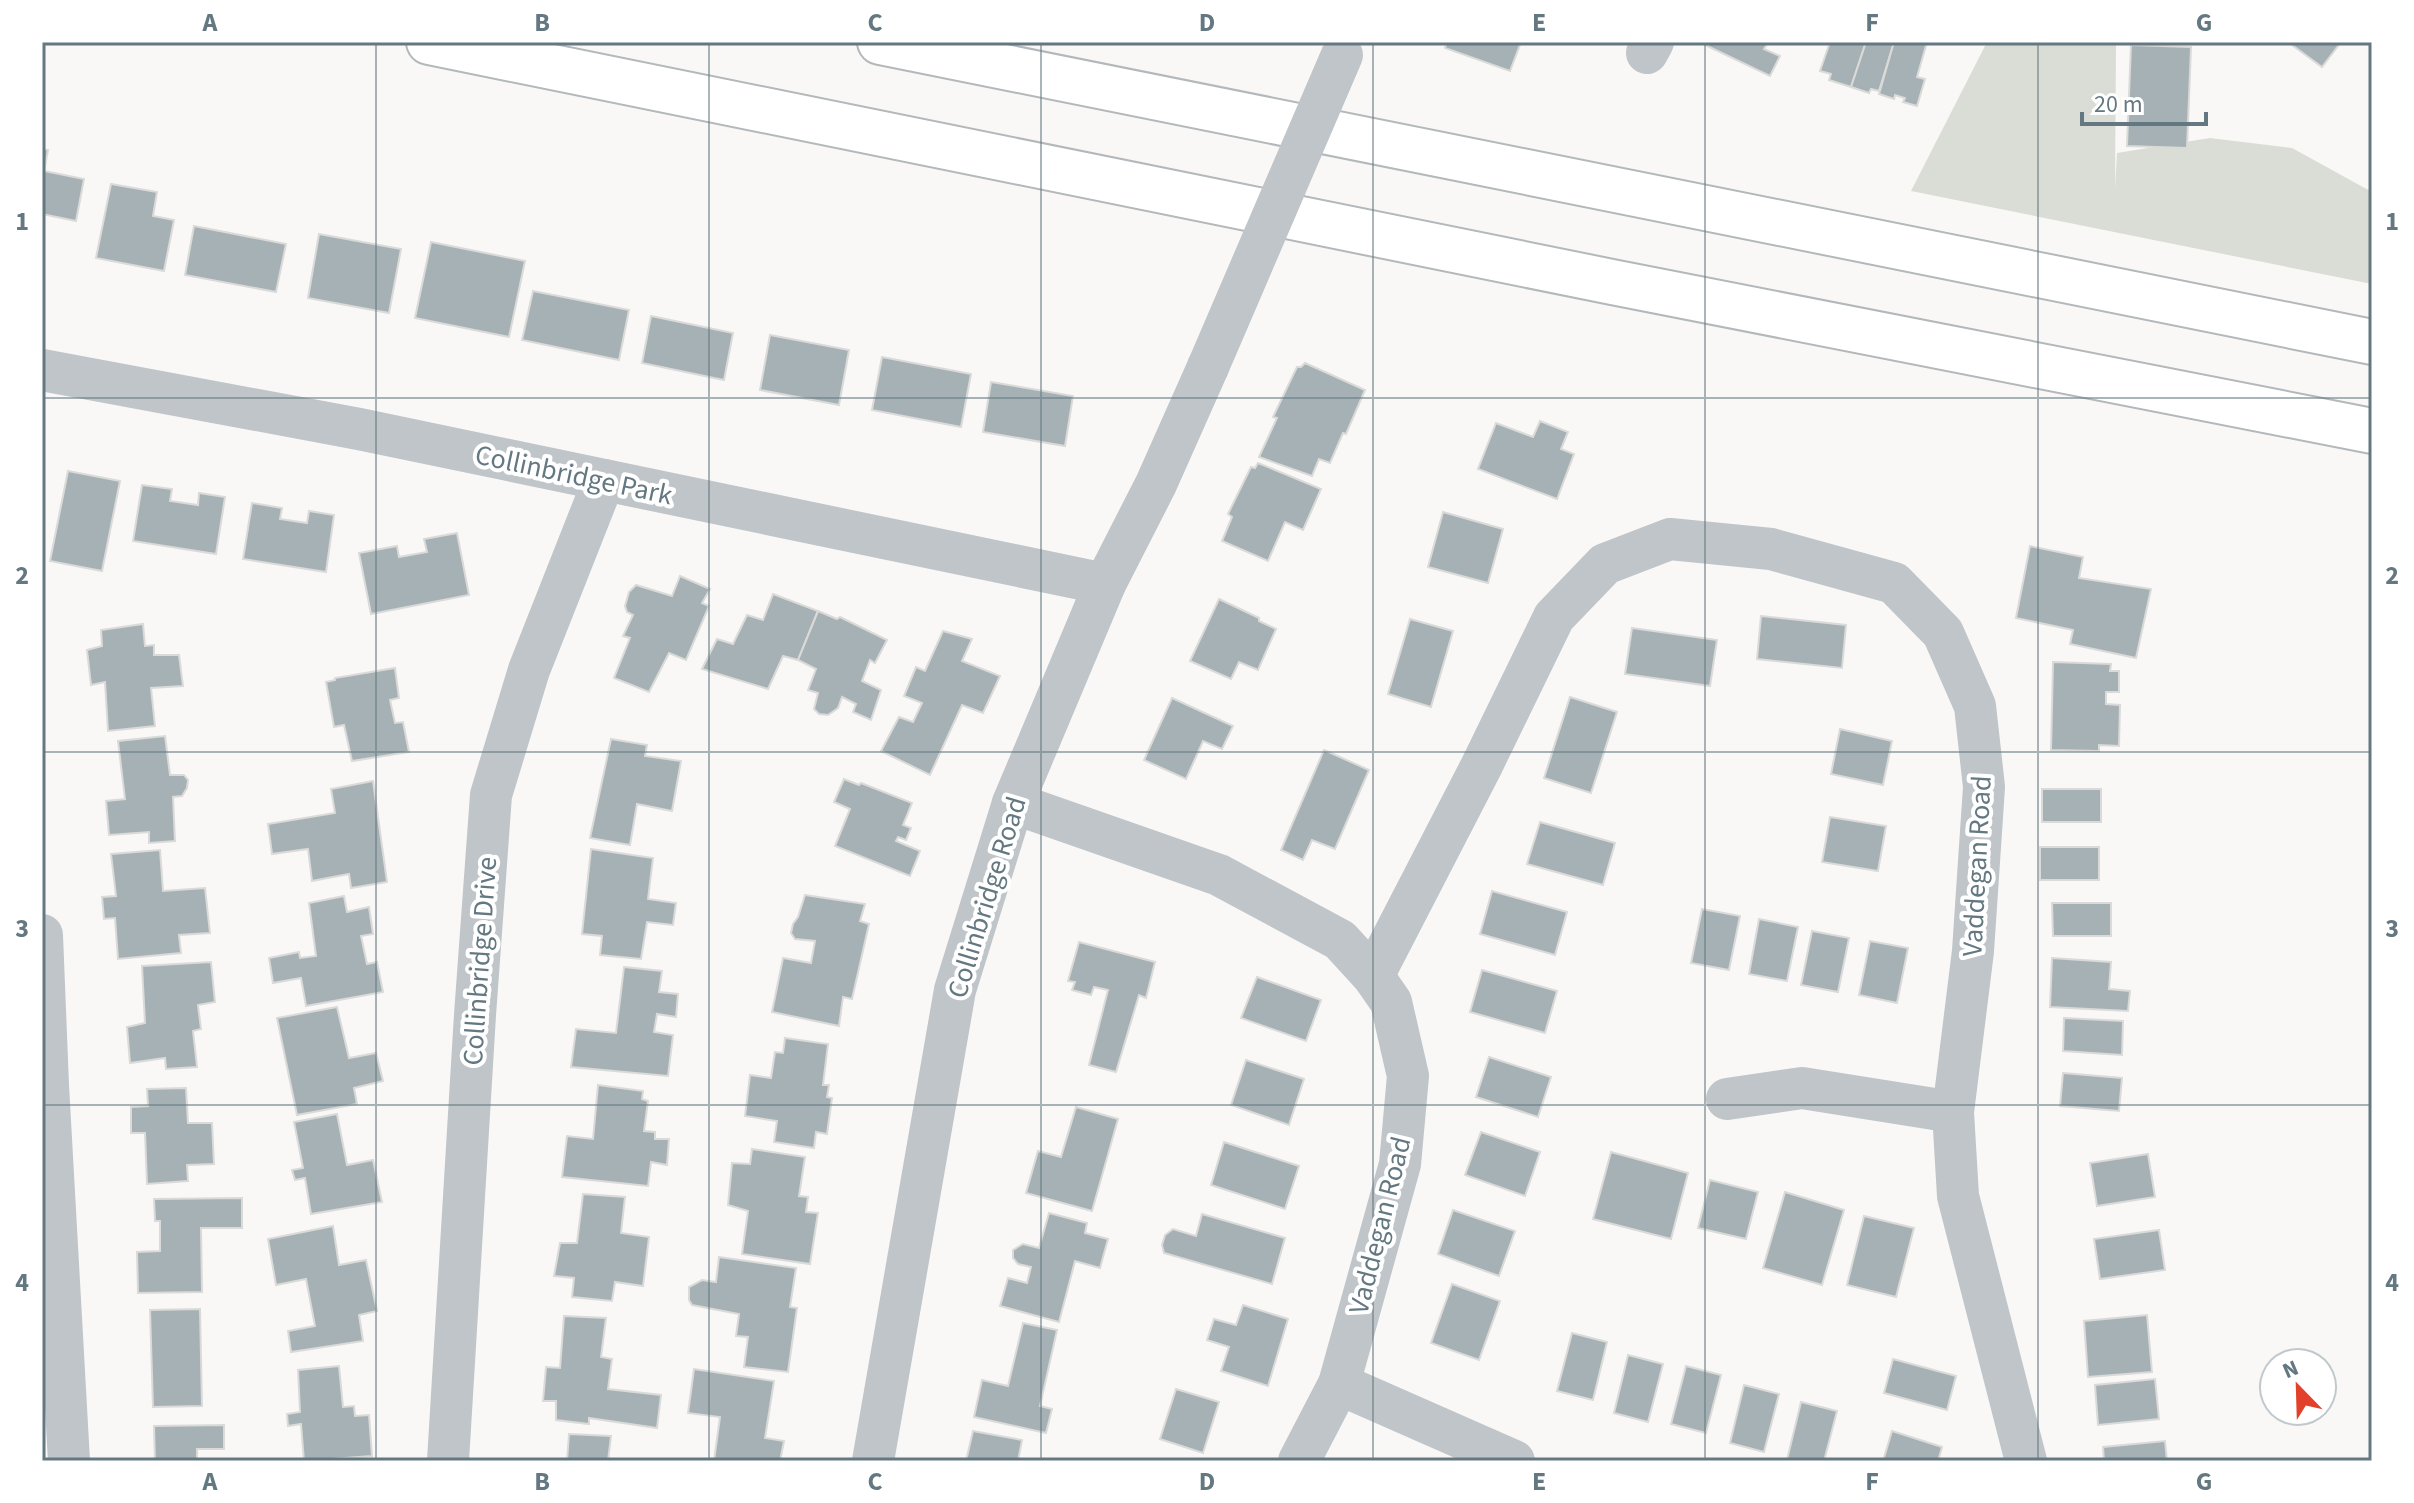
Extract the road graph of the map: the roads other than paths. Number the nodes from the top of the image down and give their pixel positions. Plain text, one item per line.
1 (429, 42) edge
2 (880, 42) edge
3 (1345, 48) edge
4 (2372, 342) edge
5 (42, 370) edge
6 (2372, 431) edge
7 (604, 480) junction
8 (1105, 584) junction
9 (1013, 803) junction
10 (42, 935) edge
11 (1373, 976) junction
12 (1727, 1099) dead end
13 (1953, 1112) junction
14 (1339, 1384) junction
15 (69, 1461) edge
16 (448, 1461) edge
17 (873, 1461) edge
18 (1299, 1461) edge
19 (1514, 1461) edge
20 (2026, 1461) edge

1 - 6 highway
2 - 4 highway
3 - 8 street, Collinbridge Road, bridge
5 - 7 street, Collinbridge Park
7 - 8 street, Collinbridge Park
7 - 16 street, Collinbridge Drive
8 - 9 street, Collinbridge Road
9 - 11 street, Vaddegan Road
9 - 17 street, Collinbridge Road
10 - 15 street
11 - 13 street, Vaddegan Road
11 - 14 street, Vaddegan Road
12 - 13 street
13 - 20 street, Vaddegan Road
14 - 18 street, Vaddegan Road
14 - 19 street

